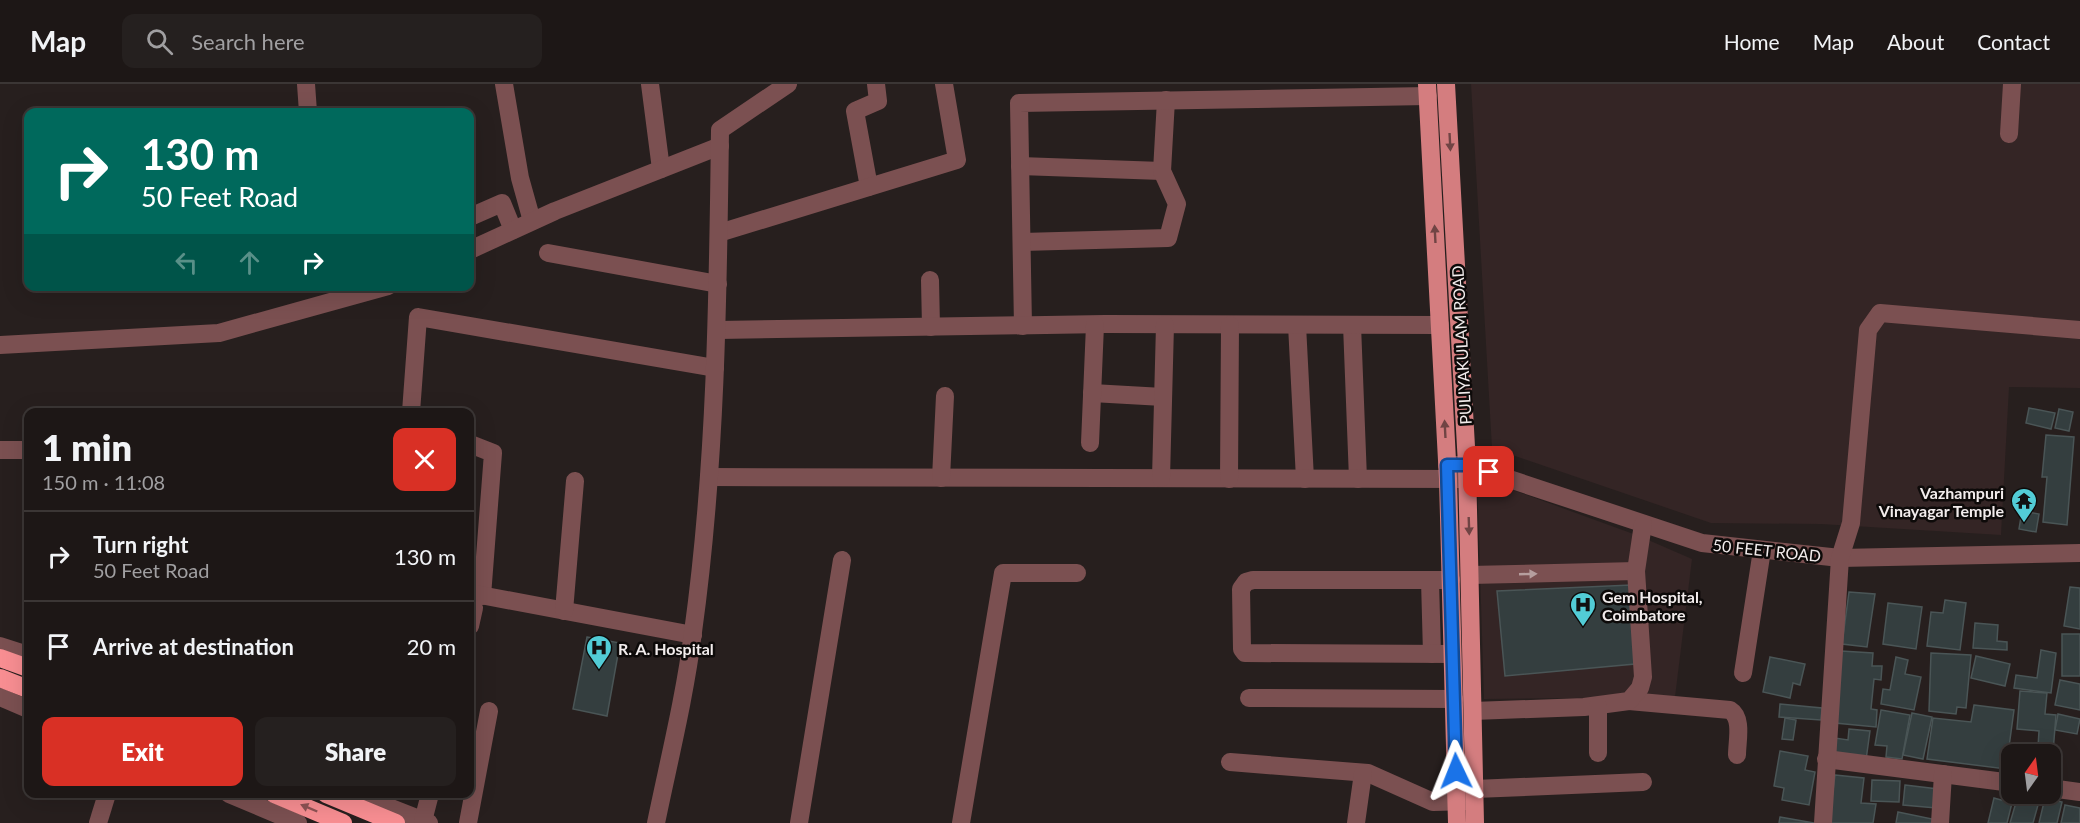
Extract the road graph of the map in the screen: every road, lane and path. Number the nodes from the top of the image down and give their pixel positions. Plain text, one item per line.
1 (306, 84) edge
2 (504, 84) edge
3 (651, 84) edge
4 (788, 84) edge
5 (876, 84) edge
6 (944, 84) edge
7 (1446, 84) edge
8 (2012, 84) edge
9 (1428, 90) edge
10 (1166, 100) junction
11 (308, 108) edge
12 (2009, 134) dead end
13 (720, 146) junction
14 (1020, 166) junction
15 (661, 169) junction
16 (1162, 171) junction
17 (869, 187) junction
18 (474, 215) edge
19 (532, 221) junction
20 (513, 230) junction
21 (719, 233) junction
22 (1022, 242) junction
23 (474, 248) edge
24 (548, 253) dead end
25 (930, 280) dead end
26 (718, 284) junction
27 (326, 291) edge
28 (372, 291) edge
29 (327, 305) junction
30 (1095, 325) junction
31 (1165, 325) junction
32 (1230, 325) junction
33 (1297, 325) junction
34 (1352, 325) junction
35 (1440, 325) junction
36 (1023, 326) junction
37 (931, 327) junction
38 (718, 330) junction
39 (2080, 330) edge
40 (0, 345) edge
41 (715, 368) junction
42 (1092, 393) junction
43 (945, 396) dead end
44 (1163, 397) junction
45 (411, 408) edge
46 (1089, 443) dead end
47 (474, 446) edge
48 (0, 450) edge
49 (24, 450) edge
50 (1447, 472) junction
51 (1467, 472) junction
52 (708, 477) junction
53 (941, 478) junction
54 (1161, 478) junction
55 (1229, 479) junction
56 (1305, 479) junction
57 (1358, 479) junction
58 (575, 481) dead end
59 (1643, 524) junction
60 (1762, 550) junction
61 (2080, 553) edge
62 (1840, 558) junction
63 (842, 560) dead end
64 (1636, 571) junction
65 (1077, 573) dead end
66 (1470, 575) junction
67 (1430, 580) junction
68 (1451, 580) junction
69 (474, 606) edge
70 (564, 610) junction
71 (693, 634) junction
72 (0, 646) edge
73 (24, 654) edge
74 (1432, 654) junction
75 (1452, 654) junction
76 (0, 658) edge
77 (24, 667) edge
78 (1743, 673) dead end
79 (0, 678) edge
80 (24, 687) edge
81 (0, 698) edge
82 (1249, 698) dead end
83 (1454, 699) junction
84 (1629, 701) junction
85 (1598, 706) junction
86 (24, 707) edge
87 (489, 711) dead end
88 (1473, 711) junction
89 (1598, 753) dead end
90 (1737, 755) dead end
91 (1826, 759) junction
92 (1230, 762) dead end
93 (1363, 773) junction
94 (1943, 774) junction
95 (1643, 782) dead end
96 (2001, 782) edge
97 (2061, 789) edge
98 (474, 791) edge
99 (2080, 792) edge
100 (1475, 795) junction
101 (106, 798) edge
102 (237, 798) edge
103 (284, 798) edge
104 (336, 798) edge
105 (371, 798) edge
106 (429, 798) edge
107 (473, 798) edge
108 (1456, 801) junction
109 (278, 819) edge
110 (426, 822) edge
111 (98, 823) edge
112 (298, 823) edge
113 (343, 823) edge
114 (396, 823) edge
115 (468, 823) edge
116 (656, 823) edge
117 (799, 823) edge
118 (961, 823) edge
119 (1356, 823) edge
120 (1457, 823) edge
121 (1475, 823) edge
122 (1823, 823) edge
123 (1940, 823) edge

1 - 11 street
2 - 19 street
3 - 15 street
4 - 13 street
5 - 17 street
6 - 17 street
7 -> 51 main road, PULIYAKULAM ROAD
8 - 12 street
9 - 10 street
35 -> 9 main road, PULIYAKULAM ROAD
10 - 14 street
10 - 16 street
13 - 15 street
13 - 21 street
14 - 16 street
14 - 22 street
15 - 19 street
16 - 22 street
17 - 21 street
18 - 20 street
19 - 20 street
20 - 23 street
21 - 26 street
22 - 36 street
24 - 26 street
25 - 37 street
26 - 38 street
27 - 29 street
28 - 29 street
29 - 40 street
30 - 31 street
30 - 36 street
30 - 42 street
31 - 32 street
31 - 44 street
32 - 33 street
32 - 55 street
33 - 34 street
33 - 56 street
34 - 35 street
34 - 57 street
50 -> 35 main road, PULIYAKULAM ROAD
36 - 37 street
37 - 38 street
38 - 41 street
39 - 62 street
41 - 45 street
41 - 52 street
42 - 44 street
42 - 46 street
43 - 53 street
44 - 54 street
47 - 69 street
48 - 49 street
50 - 51 street, 50 FEET ROAD
50 - 57 street, 50 FEET ROAD
50 - 68 main road, PULIYAKULAM ROAD
51 - 59 street, 50 FEET ROAD
51 -> 66 main road, PULIYAKULAM ROAD
52 - 53 street, 50 FEET ROAD
52 - 71 street
53 - 54 street, 50 FEET ROAD
54 - 55 street, 50 FEET ROAD
55 - 56 street, 50 FEET ROAD
56 - 57 street, 50 FEET ROAD
58 - 70 street
59 - 60 street, 50 FEET ROAD
59 - 64 street
60 - 62 street, 50 FEET ROAD
60 - 78 street
61 - 62 street, 50 FEET ROAD
62 - 91 street
63 - 117 street
66 -> 64 street
64 - 84 street
65 - 118 street
66 - 88 main road, PULIYAKULAM ROAD
67 - 68 street
67 - 74 street
67 - 74 street
68 - 75 main road, PULIYAKULAM ROAD
69 - 70 street
70 - 71 street
71 - 116 street
72 - 73 street
74 - 75 street
75 - 83 main road, PULIYAKULAM ROAD
76 - 77 highway
79 - 80 highway
81 - 86 street
82 - 83 street
83 - 108 main road, PULIYAKULAM ROAD
84 - 85 street
84 - 90 street
85 - 88 street
85 - 89 street
87 - 98 street
88 - 100 main road, PULIYAKULAM ROAD
91 - 94 street
91 - 122 street
92 - 93 street
93 - 108 street
93 - 119 street
94 - 96 street
94 - 123 street
95 - 100 street
97 - 99 street
100 - 108 street
100 - 121 main road, PULIYAKULAM ROAD
101 - 111 street
102 - 109 street
113 -> 103 highway
104 - 114 highway
105 - 110 street
106 - 110 street
107 - 115 street
108 - 120 main road, PULIYAKULAM ROAD
109 - 112 street

